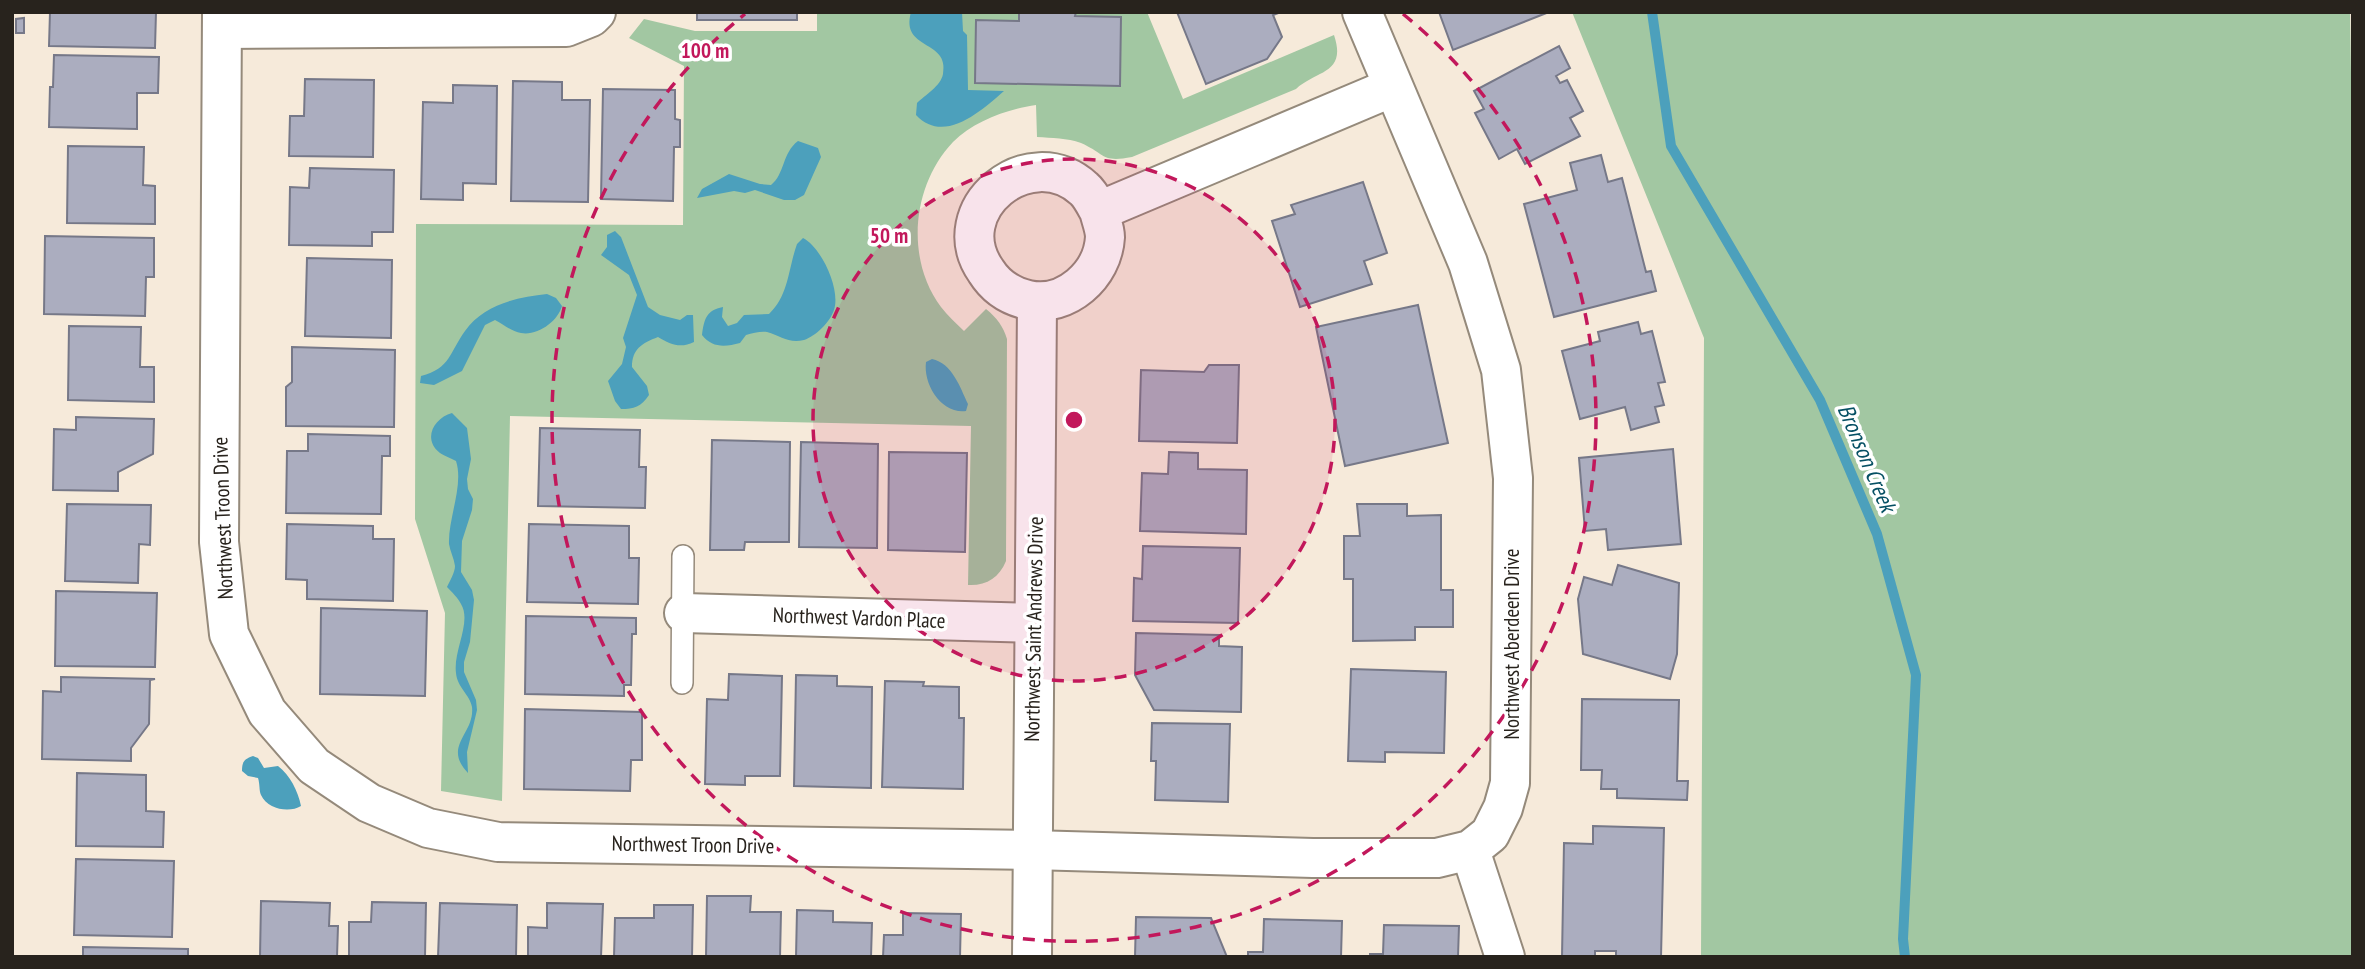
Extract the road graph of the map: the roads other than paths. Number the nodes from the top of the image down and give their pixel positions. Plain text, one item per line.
1 (596, 12) edge
2 (1362, 12) edge
3 (222, 21) edge
4 (1393, 87) junction
5 (1099, 211) junction
6 (1037, 302) junction
7 (683, 555) dead end
8 (684, 612) junction
9 (1034, 623) junction
10 (682, 683) dead end
11 (1031, 850) junction
12 (1470, 850) junction
13 (1032, 957) edge
14 (1505, 957) edge

1 - 3 street
2 - 4 street, Northwest Aberdeen Drive
3 - 11 street, Northwest Troon Drive
4 - 5 street
4 - 12 street, Northwest Aberdeen Drive
5 - 6 street
5 - 6 street
6 - 9 street, Northwest Saint Andrews Drive
7 - 8 lane
8 - 9 street, Northwest Vardon Place
8 - 10 lane
9 - 11 street, Northwest Saint Andrews Drive
11 - 12 street
11 - 13 street, Northwest Saint Andrews Drive
12 - 14 street

